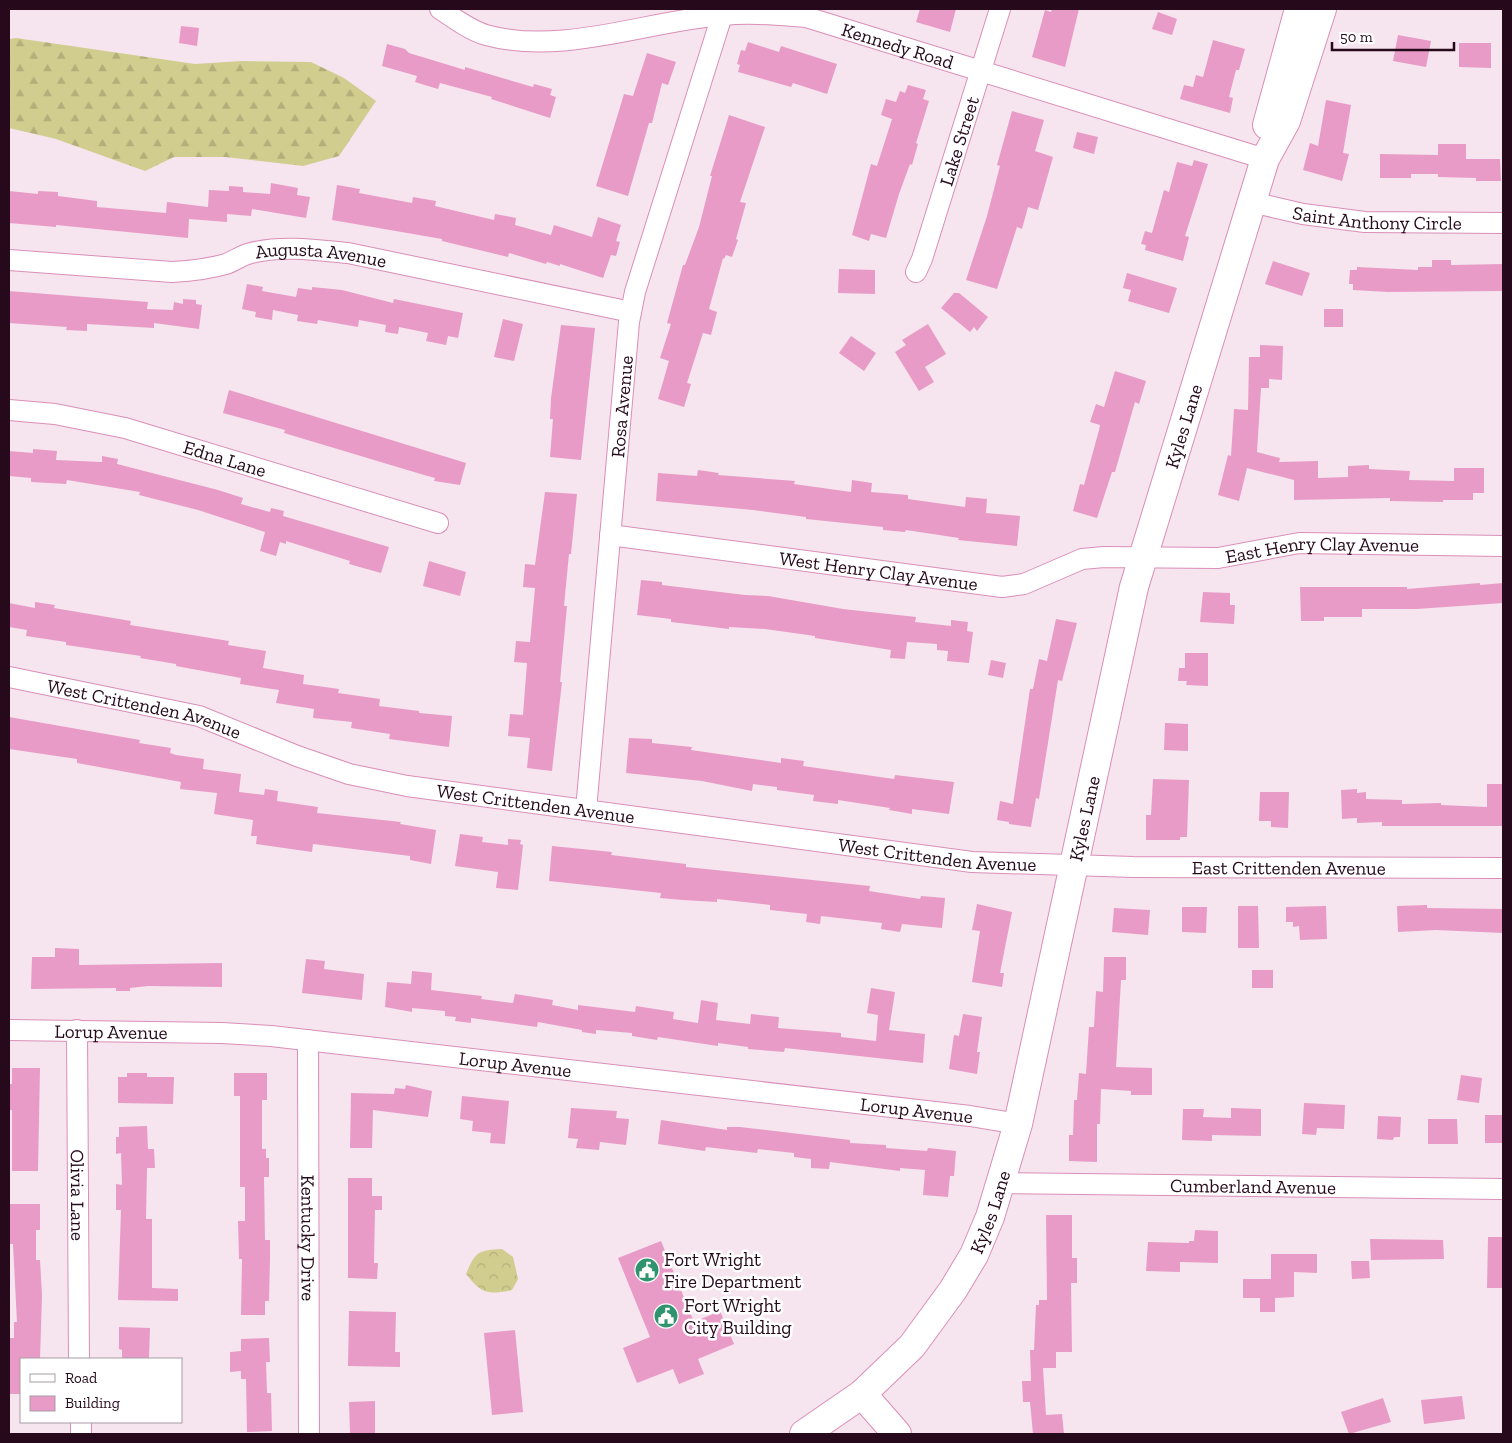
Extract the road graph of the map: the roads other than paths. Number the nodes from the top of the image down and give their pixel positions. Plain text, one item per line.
1 (440, 9) edge
2 (1000, 9) edge
3 (1299, 9) edge
4 (1322, 9) edge
5 (723, 12) edge
6 (980, 71) junction
7 (1265, 159) junction
8 (1251, 202) junction
9 (1503, 223) edge
10 (9, 260) edge
11 (916, 272) dead end
12 (631, 312) junction
13 (9, 410) edge
14 (438, 523) dead end
15 (610, 535) junction
16 (1503, 546) edge
17 (1144, 556) junction
18 (9, 677) edge
19 (586, 810) junction
20 (1075, 864) junction
21 (1503, 868) edge
22 (9, 1030) edge
23 (77, 1030) junction
24 (308, 1040) junction
25 (1018, 1124) junction
26 (1002, 1183) junction
27 (1503, 1189) edge
28 (79, 1358) edge
29 (862, 1394) junction
30 (310, 1434) edge
31 (804, 1434) edge
32 (897, 1434) edge

1 - 5 street, Kennedy Road
2 - 6 street, Lake Street
3 - 7 main road, Kyles Lane
4 - 7 main road, Kyles Lane
5 - 6 street, Kennedy Road
5 - 12 street, Rosa Avenue
6 - 7 street, Kennedy Road
6 - 11 street, Lake Street
7 - 8 main road, Kyles Lane
8 - 9 street, Saint Anthony Circle
8 - 17 main road, Kyles Lane
10 - 12 street, Augusta Avenue
12 - 15 street, Rosa Avenue
13 - 14 street, Edna Lane
15 - 17 street, West Henry Clay Avenue
15 - 19 street, Rosa Avenue
16 - 17 street, East Henry Clay Avenue
17 - 20 main road, Kyles Lane
18 - 19 street, West Crittenden Avenue
19 - 20 street, West Crittenden Avenue
20 - 21 street, East Crittenden Avenue
20 - 25 main road, Kyles Lane
22 - 23 street, Lorup Avenue
23 - 24 street, Lorup Avenue
23 - 28 street, Olivia Lane
24 - 25 street, Lorup Avenue
24 - 30 street, Kentucky Drive
25 - 26 main road, Kyles Lane
26 - 27 street, Cumberland Avenue
26 - 29 main road, Kyles Lane
29 - 31 main road, Kyles Lane
29 - 32 main road

